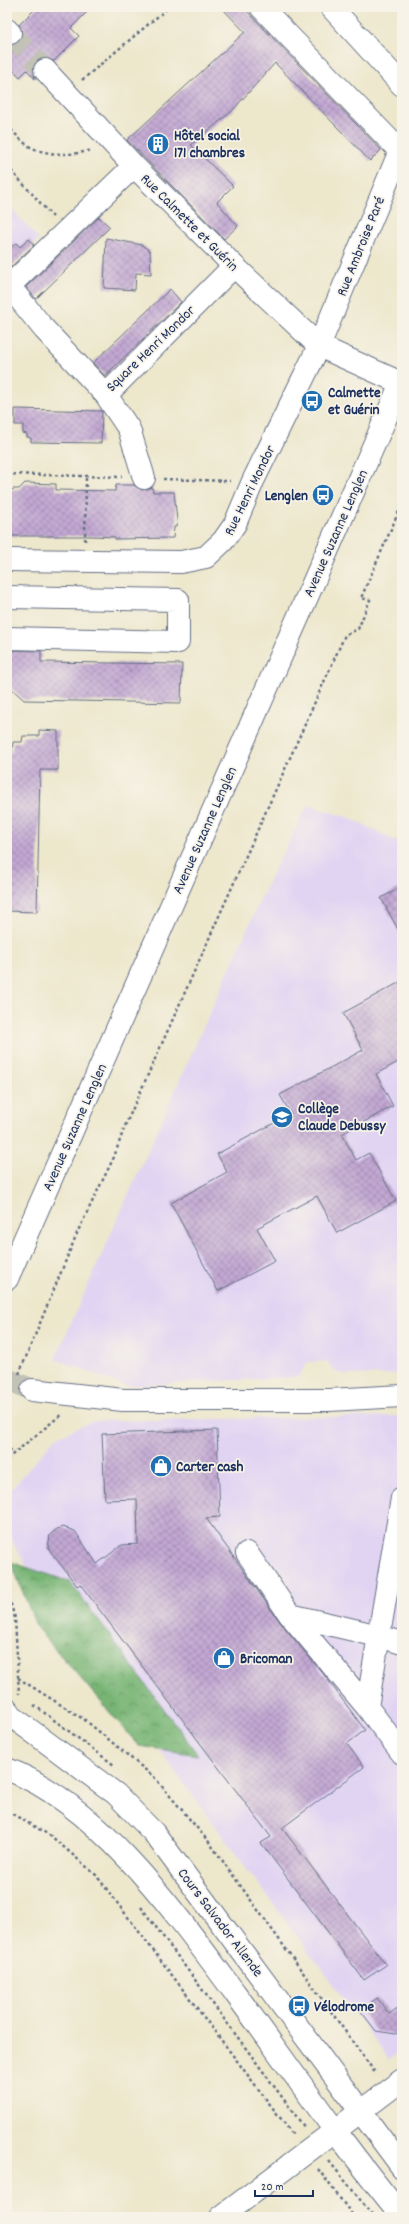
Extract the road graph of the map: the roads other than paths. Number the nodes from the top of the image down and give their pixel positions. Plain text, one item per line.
1 (261, 7) edge
2 (331, 7) edge
3 (45, 70) tunnel mouth
4 (400, 77) edge
5 (401, 149) edge
6 (134, 166) junction
7 (234, 266) junction
8 (319, 346) junction
9 (402, 382) edge
10 (106, 394) junction
11 (144, 478) dead end
12 (7, 560) edge
13 (7, 598) edge
14 (7, 638) edge
15 (7, 1279) edge
16 (21, 1385) tunnel mouth
17 (402, 1396) edge
18 (402, 1498) edge
19 (247, 1553) dead end
20 (290, 1615) junction
21 (380, 1636) junction
22 (402, 1643) edge
23 (367, 1707) junction
24 (10, 1713) edge
25 (402, 1753) edge
26 (7, 1769) edge
27 (395, 2085) edge
28 (361, 2110) junction
29 (336, 2131) junction
30 (402, 2167) edge
31 (402, 2216) edge
32 (221, 2217) edge

1 - 5 main road
2 - 4 main road
3 - 6 main road, Rue Calmette et Guérin
5 - 8 main road, Rue Ambroise Paré
6 - 7 main road, Rue Calmette et Guérin
6 - 10 main road, Square Henri Mondor
7 - 8 main road, Rue Calmette et Guérin
7 - 10 main road, Square Henri Mondor
8 - 9 main road, Rue Calmette et Guérin
8 - 12 main road, Rue Henri Mondor
9 - 15 main road, Avenue Suzanne Lenglen
10 - 11 main road
13 - 14 main road
16 - 17 main road
18 - 21 main road
19 - 20 main road
20 - 21 main road
20 - 23 main road
21 - 22 main road
21 - 23 main road
23 - 25 main road
24 - 28 main road, Cours Salvador Allende
26 - 29 main road, Cours Salvador Allende
27 - 28 main road
28 - 29 main road
28 - 30 main road, Cours Salvador Allende
29 - 31 main road, Cours Salvador Allende
29 - 32 main road

